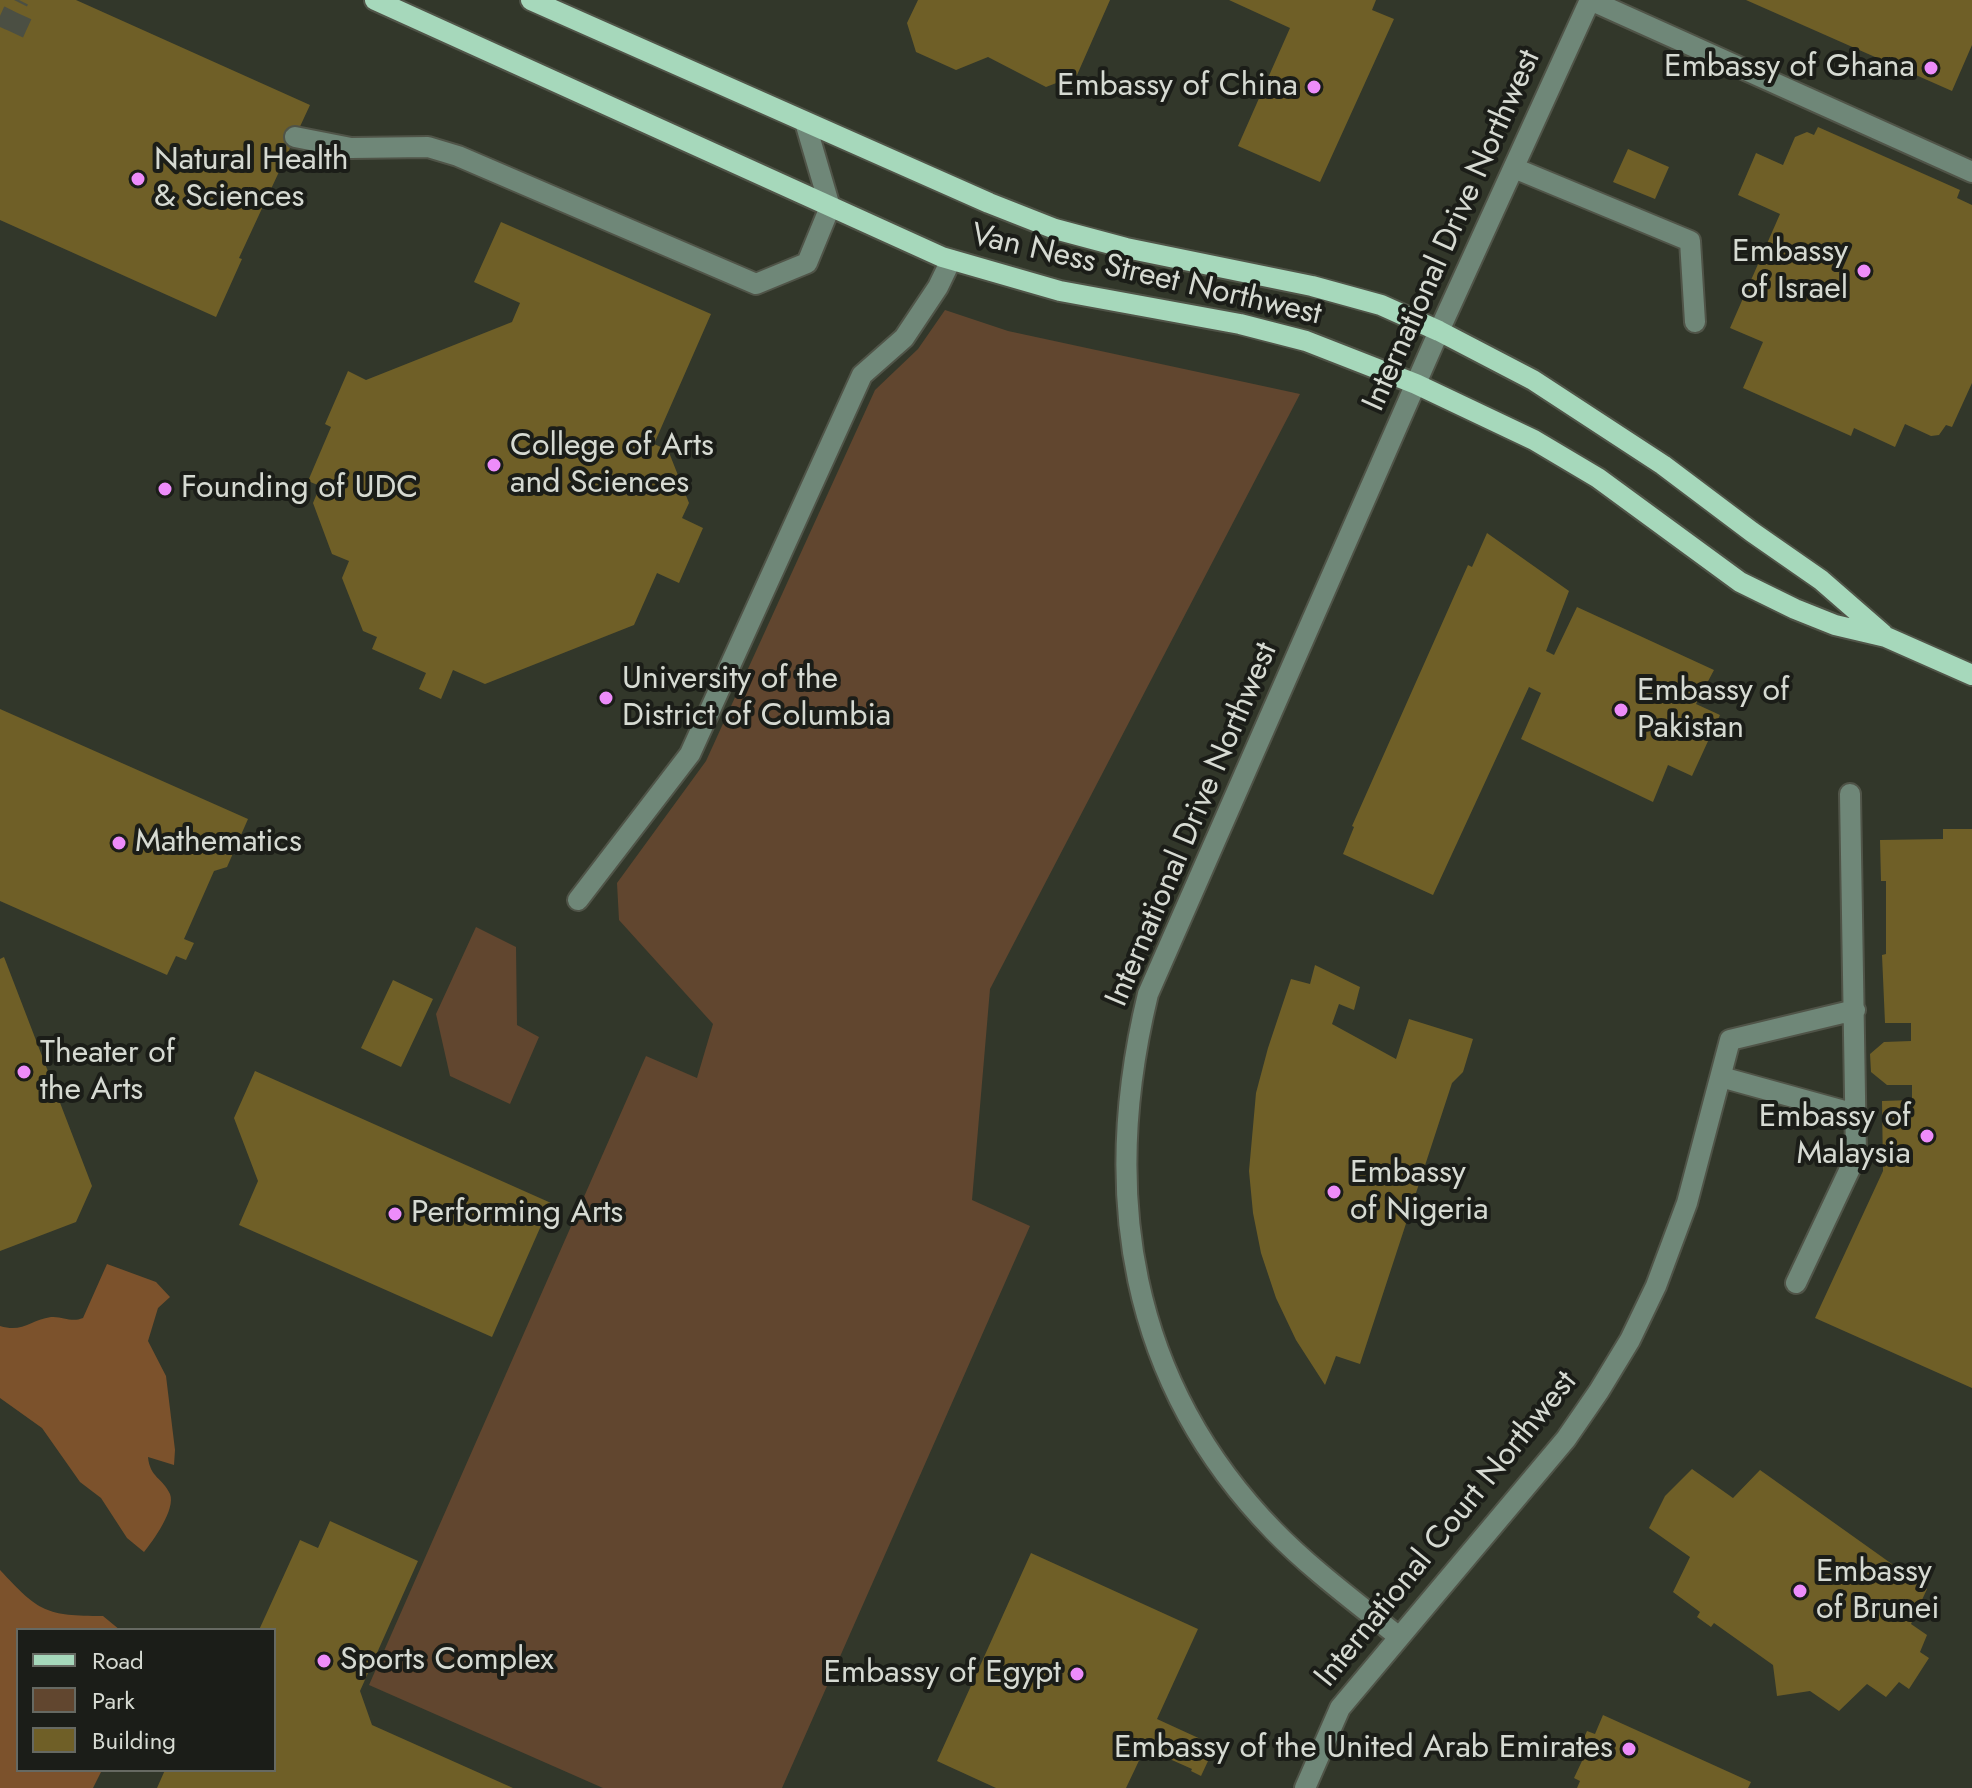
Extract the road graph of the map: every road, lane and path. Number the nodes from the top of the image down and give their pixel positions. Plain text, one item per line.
1 (375, 0) edge
2 (531, 0) edge
3 (1590, 0) edge
4 (805, 122) junction
5 (295, 137) dead end
6 (1514, 168) junction
7 (1972, 172) edge
8 (830, 207) junction
9 (951, 260) junction
10 (1695, 322) dead end
11 (1439, 331) junction
12 (1416, 384) junction
13 (1886, 637) junction
14 (1972, 675) edge
15 (1850, 794) dead end
16 (578, 900) dead end
17 (1855, 1010) junction
18 (1721, 1077) junction
19 (1855, 1114) junction
20 (1796, 1283) dead end
21 (1399, 1637) junction
22 (1305, 1788) edge

1 - 8 main road, Van Ness Street Northwest
2 - 4 main road, Van Ness Street Northwest
3 - 6 street, International Drive Northwest
3 - 7 street
4 - 8 street
4 - 11 main road, Van Ness Street Northwest
5 - 8 street
6 - 10 street
6 - 11 street, International Drive Northwest
8 - 9 main road, Van Ness Street Northwest
9 - 12 main road, Van Ness Street Northwest
9 - 16 street
11 - 12 street, International Drive Northwest
11 - 13 main road, Van Ness Street Northwest
12 - 13 main road, Van Ness Street Northwest
12 - 21 street, International Drive Northwest
13 - 14 main road, Van Ness Street Northwest
15 - 17 street
17 - 18 street, International Court Northwest
17 - 19 street
18 - 19 street
18 - 21 street, International Court Northwest
19 - 20 street
21 - 22 street, International Court Northwest

